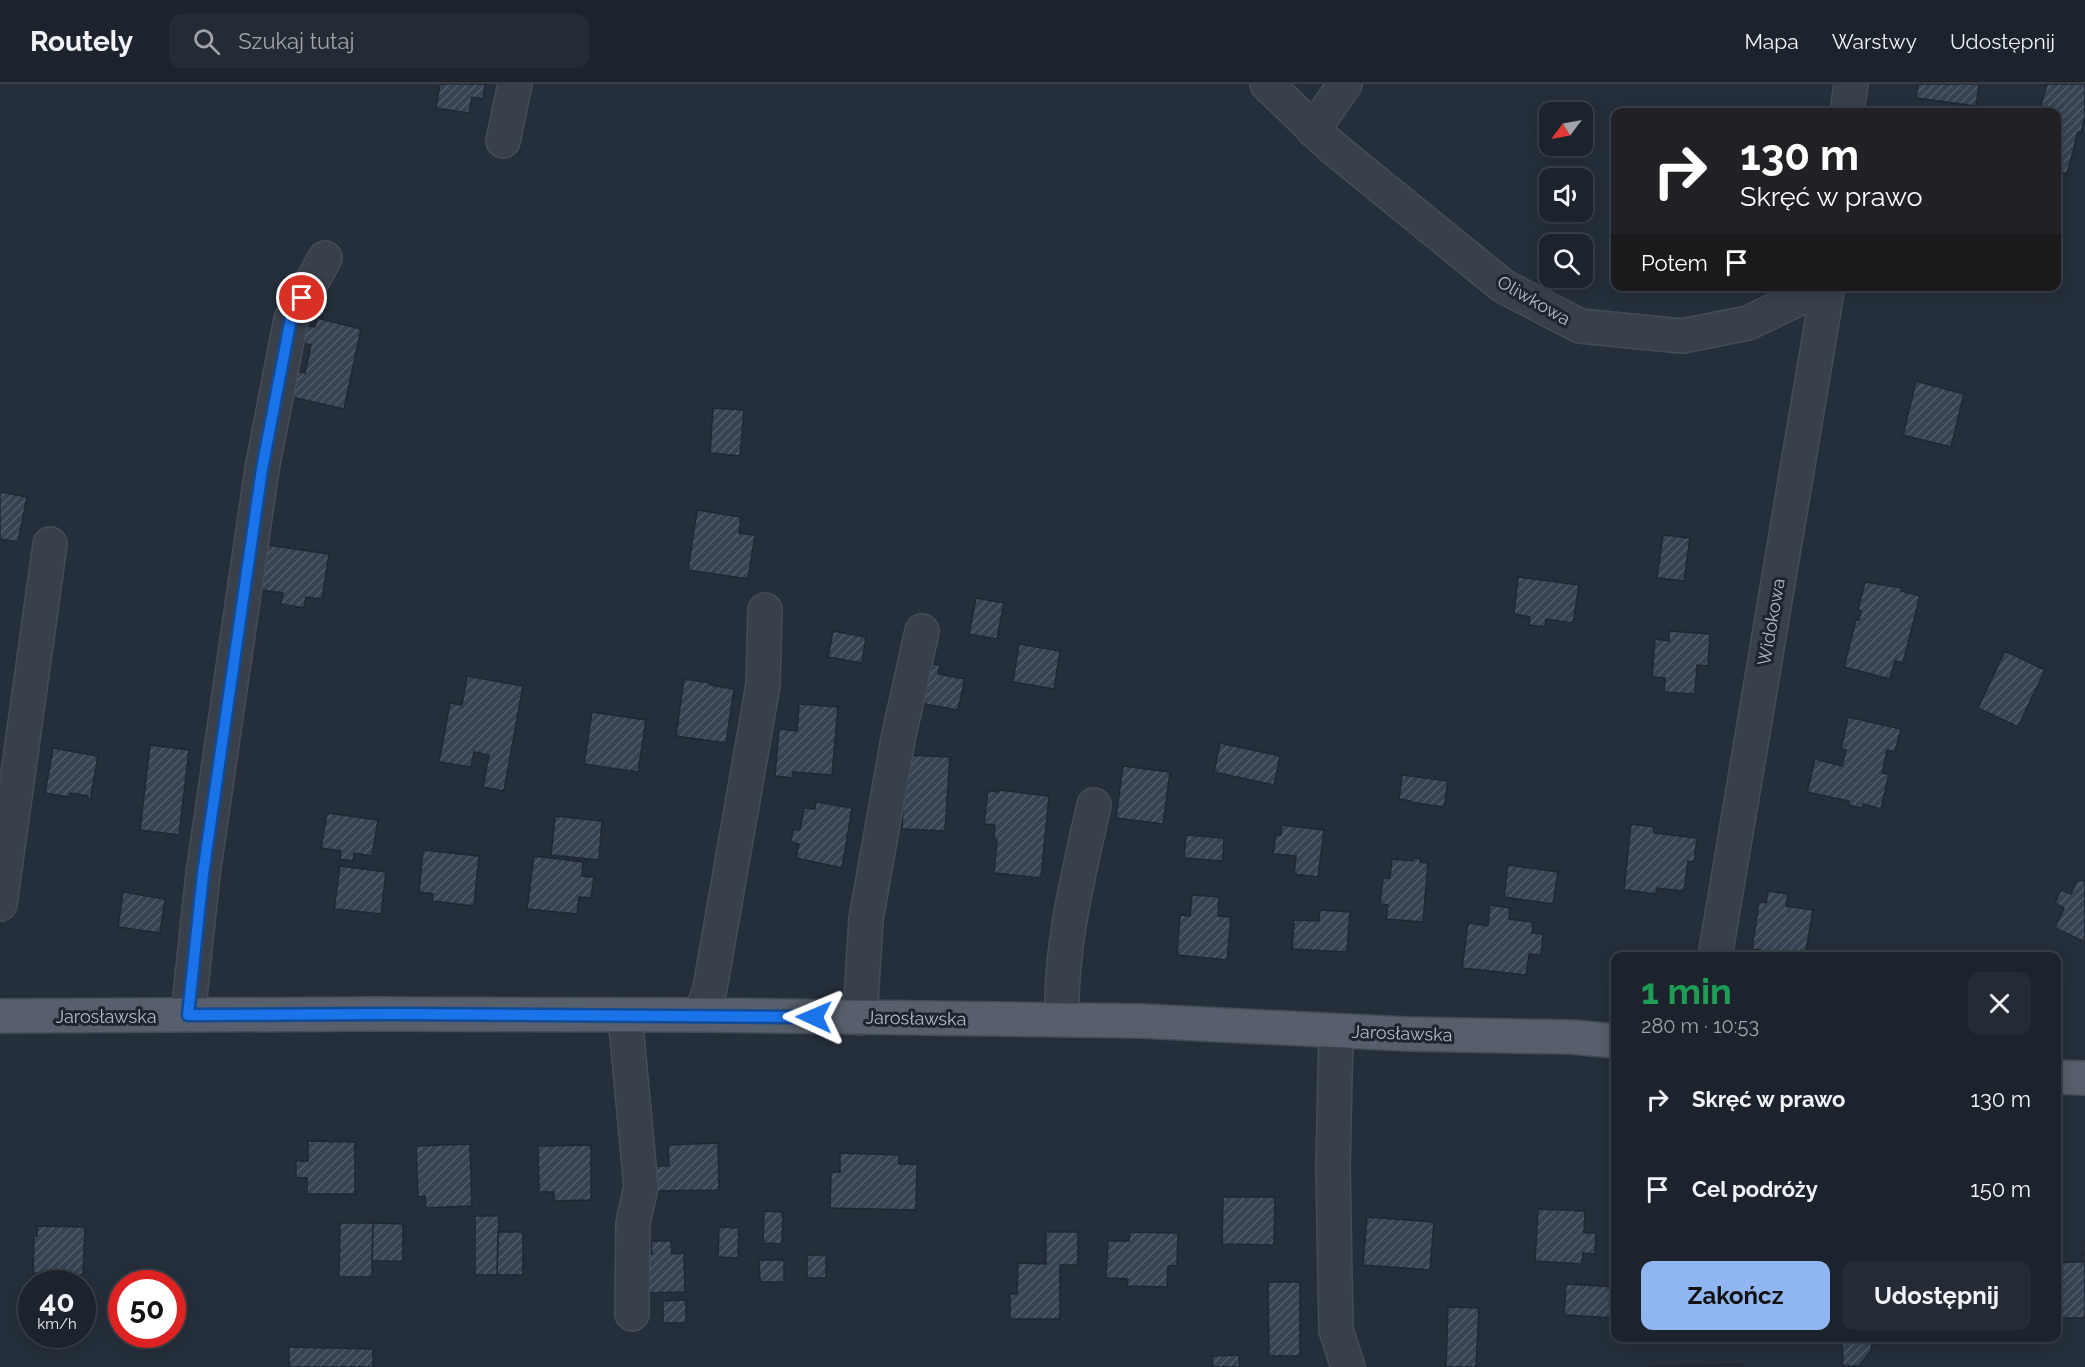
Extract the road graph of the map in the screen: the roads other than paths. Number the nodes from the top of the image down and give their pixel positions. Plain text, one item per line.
1 (515, 84) edge
2 (1267, 84) edge
3 (1345, 84) edge
4 (1851, 84) edge
5 (1848, 108) edge
6 (1313, 130) junction
7 (503, 141) dead end
8 (325, 258) dead end
9 (1815, 291) edge
10 (1825, 291) edge
11 (50, 544) dead end
12 (765, 610) dead end
13 (922, 631) dead end
14 (1094, 805) dead end
15 (0, 903) edge
16 (1716, 952) edge
17 (188, 1015) junction
18 (625, 1015) junction
19 (701, 1015) junction
20 (0, 1017) edge
21 (860, 1018) junction
22 (1062, 1020) junction
23 (1336, 1031) junction
24 (1611, 1041) edge
25 (2061, 1077) edge
26 (2085, 1078) edge
27 (632, 1314) dead end
28 (1348, 1367) edge

1 - 7 street
2 - 6 street, Oliwkowa
3 - 6 street
4 - 5 street
6 - 9 street, Oliwkowa
8 - 17 street
10 - 16 street, Widokowa
11 - 15 street
12 - 19 street
13 - 21 street
14 - 22 street
17 - 18 main road, Jarosławska
17 - 20 main road, Jarosławska
18 - 19 main road, Jarosławska
18 - 27 street
19 - 21 main road, Jarosławska
21 - 22 main road, Jarosławska
22 - 23 main road, Jarosławska
23 - 24 main road, Jarosławska
23 - 28 street
25 - 26 main road

